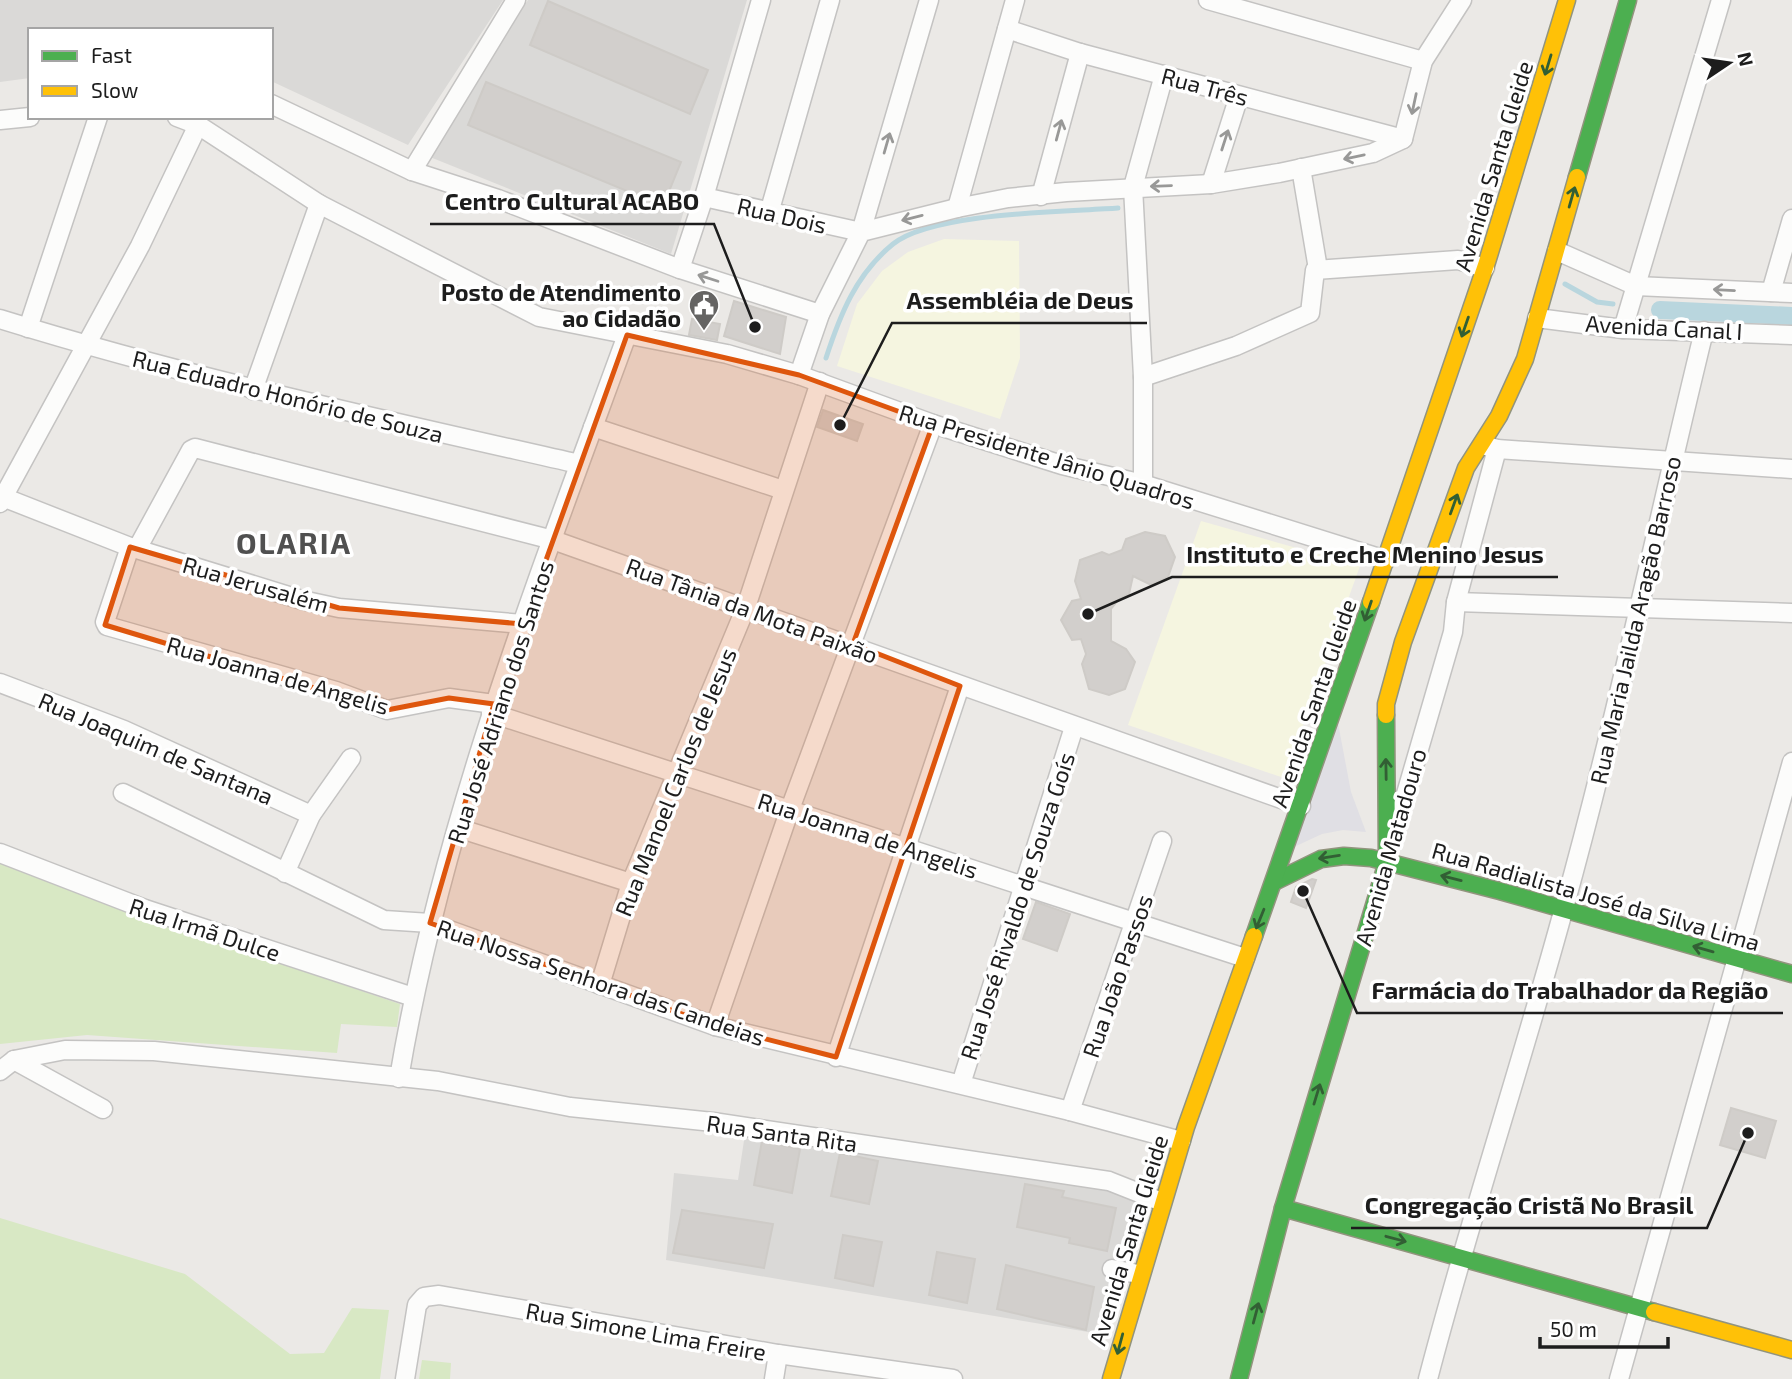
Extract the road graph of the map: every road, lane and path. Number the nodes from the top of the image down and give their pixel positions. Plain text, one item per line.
1 (516, 0) edge
2 (761, 0) edge
3 (830, 0) edge
4 (929, 0) edge
5 (1015, 0) edge
6 (1208, 0) edge
7 (1462, 0) edge
8 (1567, 0) edge
9 (1629, 0) edge
10 (1721, 0) edge
11 (1007, 29) junction
12 (1080, 53) junction
13 (1423, 61) junction
14 (1164, 75) junction
15 (1240, 96) junction
16 (273, 105) edge
17 (28, 117) edge
18 (97, 119) edge
19 (182, 119) edge
20 (0, 120) edge
21 (198, 125) junction
22 (1404, 139) junction
23 (1301, 168) junction
24 (412, 171) junction
25 (1211, 184) junction
26 (1133, 187) junction
27 (1041, 196) junction
28 (704, 197) junction
29 (319, 204) junction
30 (957, 208) junction
31 (769, 213) junction
32 (1792, 219) edge
33 (861, 232) junction
34 (1557, 251) junction
35 (680, 268) junction
36 (1485, 268) junction
37 (1318, 270) junction
38 (1636, 286) junction
39 (1771, 292) junction
40 (1792, 293) edge
41 (820, 314) junction
42 (1536, 318) junction
43 (0, 319) edge
44 (28, 328) junction
45 (1623, 329) junction
46 (1704, 331) junction
47 (627, 335) junction
48 (1792, 335) edge
49 (85, 346) junction
50 (799, 375) junction
51 (1143, 377) junction
52 (820, 382) junction
53 (253, 390) junction
54 (933, 425) junction
55 (593, 427) junction
56 (1490, 447) junction
57 (1672, 463) junction
58 (579, 464) junction
59 (1792, 469) edge
60 (1143, 484) junction
61 (783, 490) junction
62 (1, 499) edge
63 (553, 540) junction
64 (133, 548) junction
65 (1386, 560) junction
66 (1456, 602) junction
67 (746, 607) junction
68 (1641, 610) junction
69 (1792, 613) edge
70 (523, 624) junction
71 (853, 644) junction
72 (0, 683) edge
73 (960, 686) junction
74 (492, 708) junction
75 (1074, 727) junction
76 (351, 758) dead end
77 (1792, 762) edge
78 (676, 775) junction
79 (123, 793) dead end
80 (1301, 806) junction
81 (790, 809) junction
82 (311, 815) junction
83 (458, 828) junction
84 (1163, 841) dead end
85 (905, 847) junction
86 (0, 853) edge
87 (1387, 862) junction
88 (285, 873) junction
89 (1276, 881) junction
90 (631, 883) junction
91 (1023, 885) junction
92 (1564, 909) junction
93 (430, 923) junction
94 (1135, 923) junction
95 (1245, 958) junction
96 (1737, 958) junction
97 (1792, 974) edge
98 (600, 985) junction
99 (412, 997) junction
100 (715, 1026) junction
101 (836, 1057) junction
102 (7, 1065) edge
103 (399, 1078) junction
104 (961, 1084) junction
105 (103, 1109) dead end
106 (1070, 1111) junction
107 (1181, 1141) junction
108 (1162, 1202) junction
109 (1283, 1208) junction
110 (1460, 1256) junction
111 (1112, 1269) dead end
112 (1138, 1274) junction
113 (1639, 1306) junction
114 (1792, 1350) edge
115 (778, 1354) junction
116 (405, 1379) edge
117 (774, 1379) edge
118 (953, 1379) edge
119 (1111, 1379) edge
120 (1239, 1379) edge
121 (1428, 1379) edge
122 (1619, 1379) edge

1 - 24 street
2 - 28 street
3 - 31 street
33 -> 4 street
5 - 11 street
6 - 13 street
7 - 13 street
8 -> 36 main road, Avenida Santa Gleide
34 -> 9 main road
10 - 38 street
11 - 12 street, Rua Três
11 - 30 street
12 - 14 street, Rua Três
27 -> 12 street
13 -> 22 street
14 - 15 street, Rua Três
14 - 26 street
15 - 22 street, Rua Três
25 -> 15 street
16 - 24 street
17 - 20 street
18 - 44 street
19 - 21 street, Rua Presidente Jânio Quadros
21 - 29 street, Rua Presidente Jânio Quadros
21 - 49 street
22 -> 23 street
23 - 25 street
23 - 37 street
24 - 35 street
25 -> 26 street
26 - 27 street
26 - 51 street
27 - 30 street
28 - 31 street, Rua Dois
28 - 35 street
29 - 47 street, Rua Presidente Jânio Quadros
29 - 53 street
30 -> 33 street
31 - 33 street, Rua Dois
32 - 39 street
33 - 41 street
34 - 38 street
34 - 42 main road
41 -> 35 street
36 - 37 street
36 -> 65 main road, Avenida Santa Gleide
37 - 51 street
39 -> 38 street
38 - 45 street
39 - 40 street
41 - 50 street
42 - 45 street, Avenida Canal I
42 - 56 main road
43 - 44 street, Rua Eduadro Honório de Souza
44 - 49 street, Rua Eduadro Honório de Souza
45 - 46 street, Avenida Canal I
46 - 48 street, Avenida Canal I
46 - 57 street, Rua Maria Jailda Aragão Barroso
47 - 50 street, Rua Presidente Jânio Quadros
47 - 55 street, Rua José Adriano dos Santos
49 - 53 street, Rua Eduadro Honório de Souza
49 - 62 street
50 - 52 street, Rua Presidente Jânio Quadros
51 - 60 street
52 - 54 street, Rua Presidente Jânio Quadros
52 - 61 street, Rua Manoel Carlos de Jesus
53 - 58 street, Rua Eduadro Honório de Souza
54 - 60 street, Rua Presidente Jânio Quadros
54 - 71 street
55 - 58 street, Rua José Adriano dos Santos
55 - 61 street
56 - 57 street
56 - 66 street, Avenida Matadouro
87 -> 56 main road
57 - 59 street
57 - 68 street, Rua Maria Jailda Aragão Barroso
58 - 63 street, Rua José Adriano dos Santos
60 - 65 street, Rua Presidente Jânio Quadros
61 - 67 street, Rua Manoel Carlos de Jesus
62 - 64 street, Rua Jerusalém
63 - 64 street, Rua Tânia da Mota Paixão
63 - 67 street, Rua Tânia da Mota Paixão
63 - 70 street, Rua José Adriano dos Santos
64 - 70 street, Rua Jerusalém
64 - 74 street, Rua Joanna de Angelis
65 -> 80 main road, Avenida Santa Gleide
66 - 68 street
66 - 87 street, Avenida Matadouro
67 - 71 street, Rua Tânia da Mota Paixão
67 - 78 street, Rua Manoel Carlos de Jesus
68 - 69 street
68 - 92 street, Rua Maria Jailda Aragão Barroso
70 - 74 street, Rua José Adriano dos Santos
71 - 73 street, Rua Tânia da Mota Paixão
71 - 81 street
72 - 82 street, Rua Joaquim de Santana
73 - 75 street, Rua Tânia da Mota Paixão
73 - 85 street
74 - 78 street, Rua Joanna de Angelis
74 - 83 street, Rua José Adriano dos Santos
75 - 80 street, Rua Tânia da Mota Paixão
75 - 91 street, Rua José Rivaldo de Souza Goís
76 - 82 street
77 - 96 street
78 - 81 street, Rua Joanna de Angelis
78 - 90 street, Rua Manoel Carlos de Jesus
79 - 88 street, Rua Nossa Senhora das Candeias
80 - 89 main road, Avenida Santa Gleide
81 - 85 street, Rua Joanna de Angelis
81 - 100 street
82 - 88 street
83 - 90 street
83 - 93 street, Rua José Adriano dos Santos
84 - 94 street, Rua João Passos
85 - 91 street, Rua Joanna de Angelis
85 - 101 street
86 - 99 street, Rua Irmã Dulce
87 -> 89 main road, Rua Radialista José da Silva Lima
92 -> 87 main road, Rua Radialista José da Silva Lima
109 -> 87 main road, Avenida Matadouro
88 - 93 street, Rua Nossa Senhora das Candeias
89 -> 95 main road, Avenida Santa Gleide
90 - 98 street, Rua Manoel Carlos de Jesus
91 - 94 street, Rua Joanna de Angelis
91 - 104 street, Rua José Rivaldo de Souza Goís
96 -> 92 main road, Rua Radialista José da Silva Lima
92 - 110 street, Rua Maria Jailda Aragão Barroso
93 - 98 street, Rua Nossa Senhora das Candeias
93 - 99 street, Rua José Adriano dos Santos
94 - 95 street, Rua Joanna de Angelis
94 - 106 street, Rua João Passos
95 - 107 main road, Avenida Santa Gleide
96 - 97 main road, Rua Radialista José da Silva Lima
96 - 113 street
98 - 100 street, Rua Nossa Senhora das Candeias
99 - 103 street, Rua José Adriano dos Santos
100 - 101 street, Rua Nossa Senhora das Candeias
101 - 104 street, Rua Nossa Senhora das Candeias
102 - 103 street
102 - 105 street
103 - 108 street, Rua Santa Rita
104 - 106 street, Rua Nossa Senhora das Candeias
106 - 107 street, Rua Nossa Senhora das Candeias
107 - 108 main road, Avenida Santa Gleide
108 - 112 main road, Avenida Santa Gleide
109 -> 110 main road
120 -> 109 main road, Avenida Matadouro
110 - 113 main road
110 - 121 street, Rua Maria Jailda Aragão Barroso
111 - 112 street
112 -> 119 main road, Avenida Santa Gleide
113 - 114 main road
113 - 122 street
115 - 116 street, Rua Simone Lima Freire
115 - 117 street
115 - 118 street, Rua Simone Lima Freire

